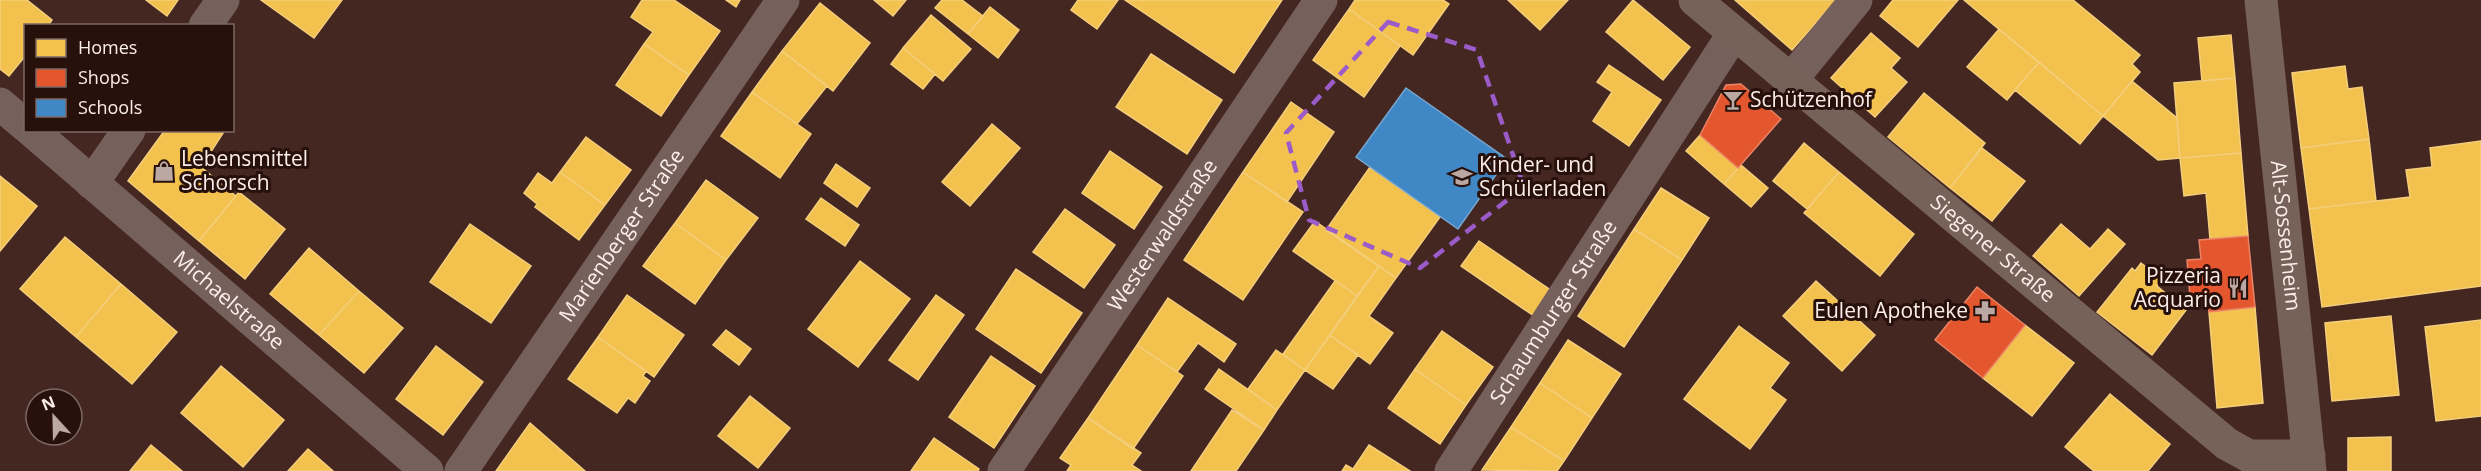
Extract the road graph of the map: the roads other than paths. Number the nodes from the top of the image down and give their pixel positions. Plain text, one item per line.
1 (223, 0) edge
2 (783, 0) edge
3 (1321, 0) edge
4 (1695, 0) edge
5 (1856, 0) edge
6 (2261, 0) edge
7 (206, 24) edge
8 (1734, 33) junction
9 (1791, 80) junction
10 (0, 104) edge
11 (24, 124) edge
12 (33, 132) edge
13 (128, 132) edge
14 (92, 183) junction
15 (2310, 463) edge
16 (427, 471) edge
17 (461, 471) edge
18 (1004, 471) edge
19 (1451, 471) edge

1 - 7 street
2 - 17 street, Marienberger Straße
3 - 18 street, Westerwaldstraße
4 - 8 main road, Siegener Straße
5 - 9 street
6 - 15 main road, Alt-Sossenheim
8 - 9 main road, Siegener Straße
8 - 19 street, Schaumburger Straße
9 - 15 main road, Siegener Straße
10 - 11 street
12 - 14 street, Michaelstraße
13 - 14 street
14 - 16 street, Michaelstraße

